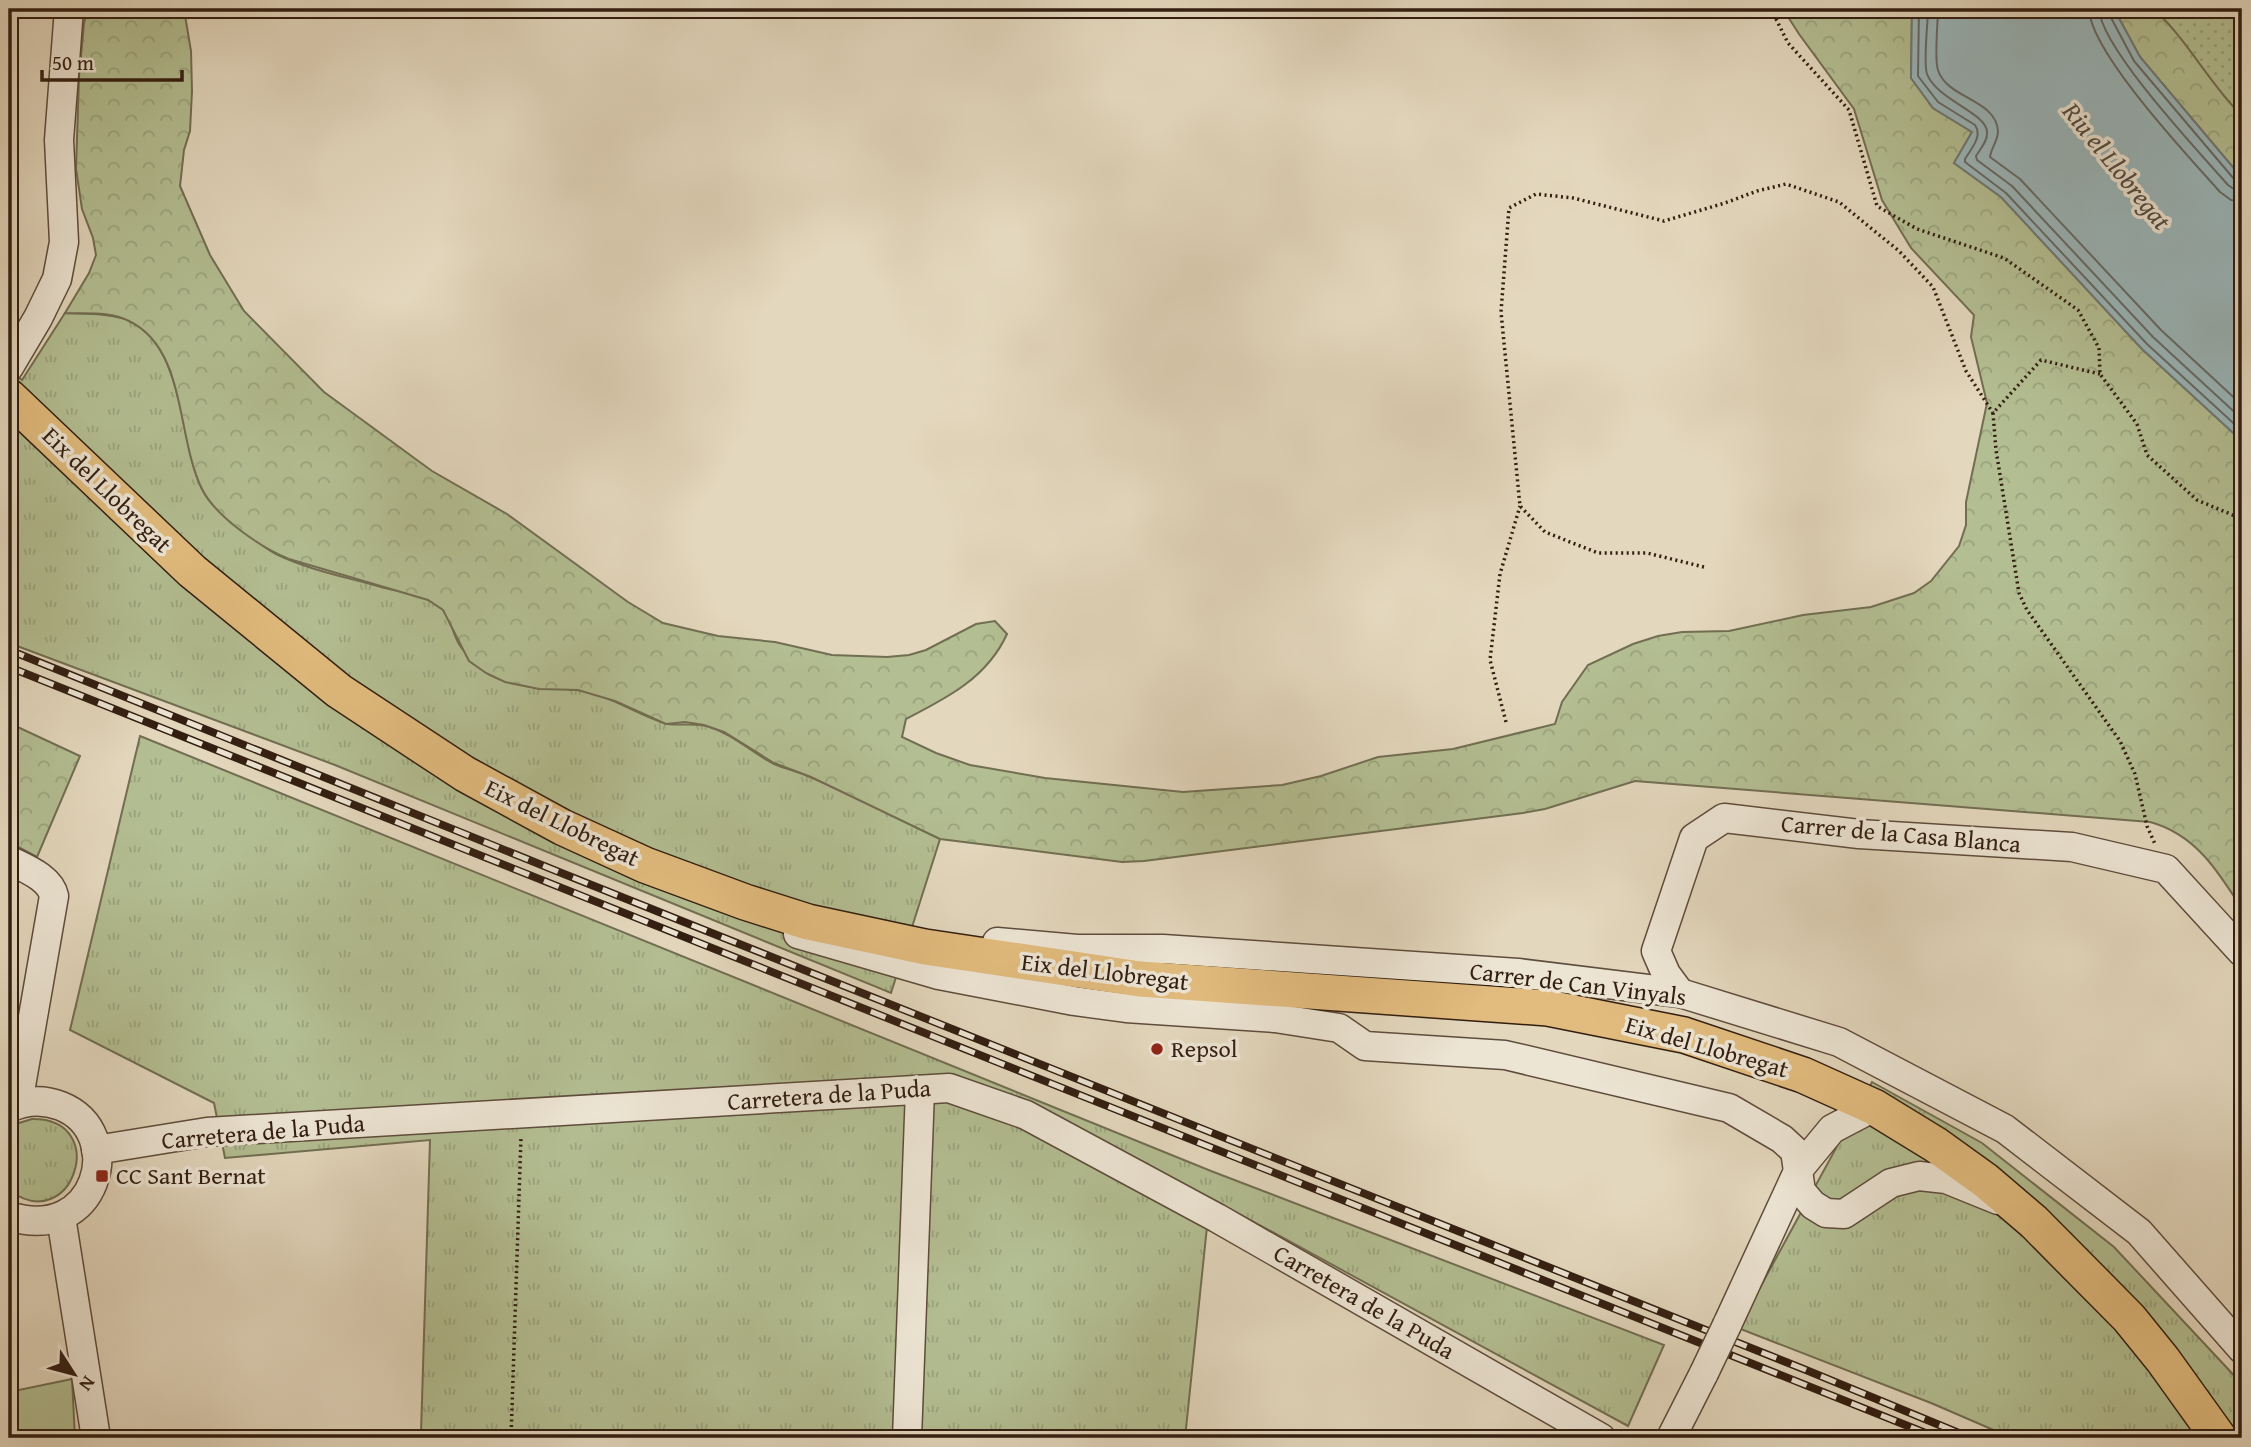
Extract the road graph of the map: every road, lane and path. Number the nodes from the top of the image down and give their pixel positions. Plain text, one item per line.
1 (69, 9) edge
2 (1772, 9) edge
3 (2100, 374) junction
4 (10, 388) edge
5 (1993, 413) junction
6 (1520, 506) junction
7 (2242, 523) edge
8 (1704, 567) dead end
9 (1506, 722) dead end
10 (9, 860) edge
11 (2166, 869) junction
12 (682, 880) junction
13 (925, 947) junction
14 (2242, 952) edge
15 (1679, 993) junction
16 (920, 1090) junction
17 (14, 1105) edge
18 (1874, 1107) junction
19 (522, 1114) junction
20 (96, 1150) junction
21 (1798, 1169) junction
22 (2016, 1207) junction
23 (1826, 1213) junction
24 (61, 1217) junction
25 (15, 1225) edge
26 (1765, 1241) junction
27 (2242, 1349) edge
28 (96, 1438) edge
29 (511, 1438) edge
30 (908, 1438) edge
31 (1601, 1438) edge
32 (1671, 1438) edge
33 (2219, 1438) edge

1 - 4 street
2 - 3 path
3 - 5 path
3 - 7 path
4 - 12 main road, Eix del Llobregat
5 - 6 path
5 - 11 path
6 - 8 path
6 - 9 path
10 - 17 street
11 - 14 street
11 - 15 street, Carrer de la Casa Blanca
12 - 13 main road, Eix del Llobregat
12 - 21 street
13 - 15 street, Carrer de Can Vinyals
13 - 18 main road, Eix del Llobregat
15 - 27 street, Carrer de Can Vinyals
16 - 19 street, Carretera de la Puda
16 - 30 street
16 - 31 street, Carretera de la Puda
17 - 20 street
18 - 21 street
18 - 22 main road, Eix del Llobregat
19 - 20 street, Carretera de la Puda
19 - 29 path
20 - 24 street
21 - 23 street
21 - 26 street
22 - 23 street
22 - 33 main road, Eix del Llobregat
23 - 26 street
24 - 25 street
24 - 28 street
26 - 32 street, bridge

